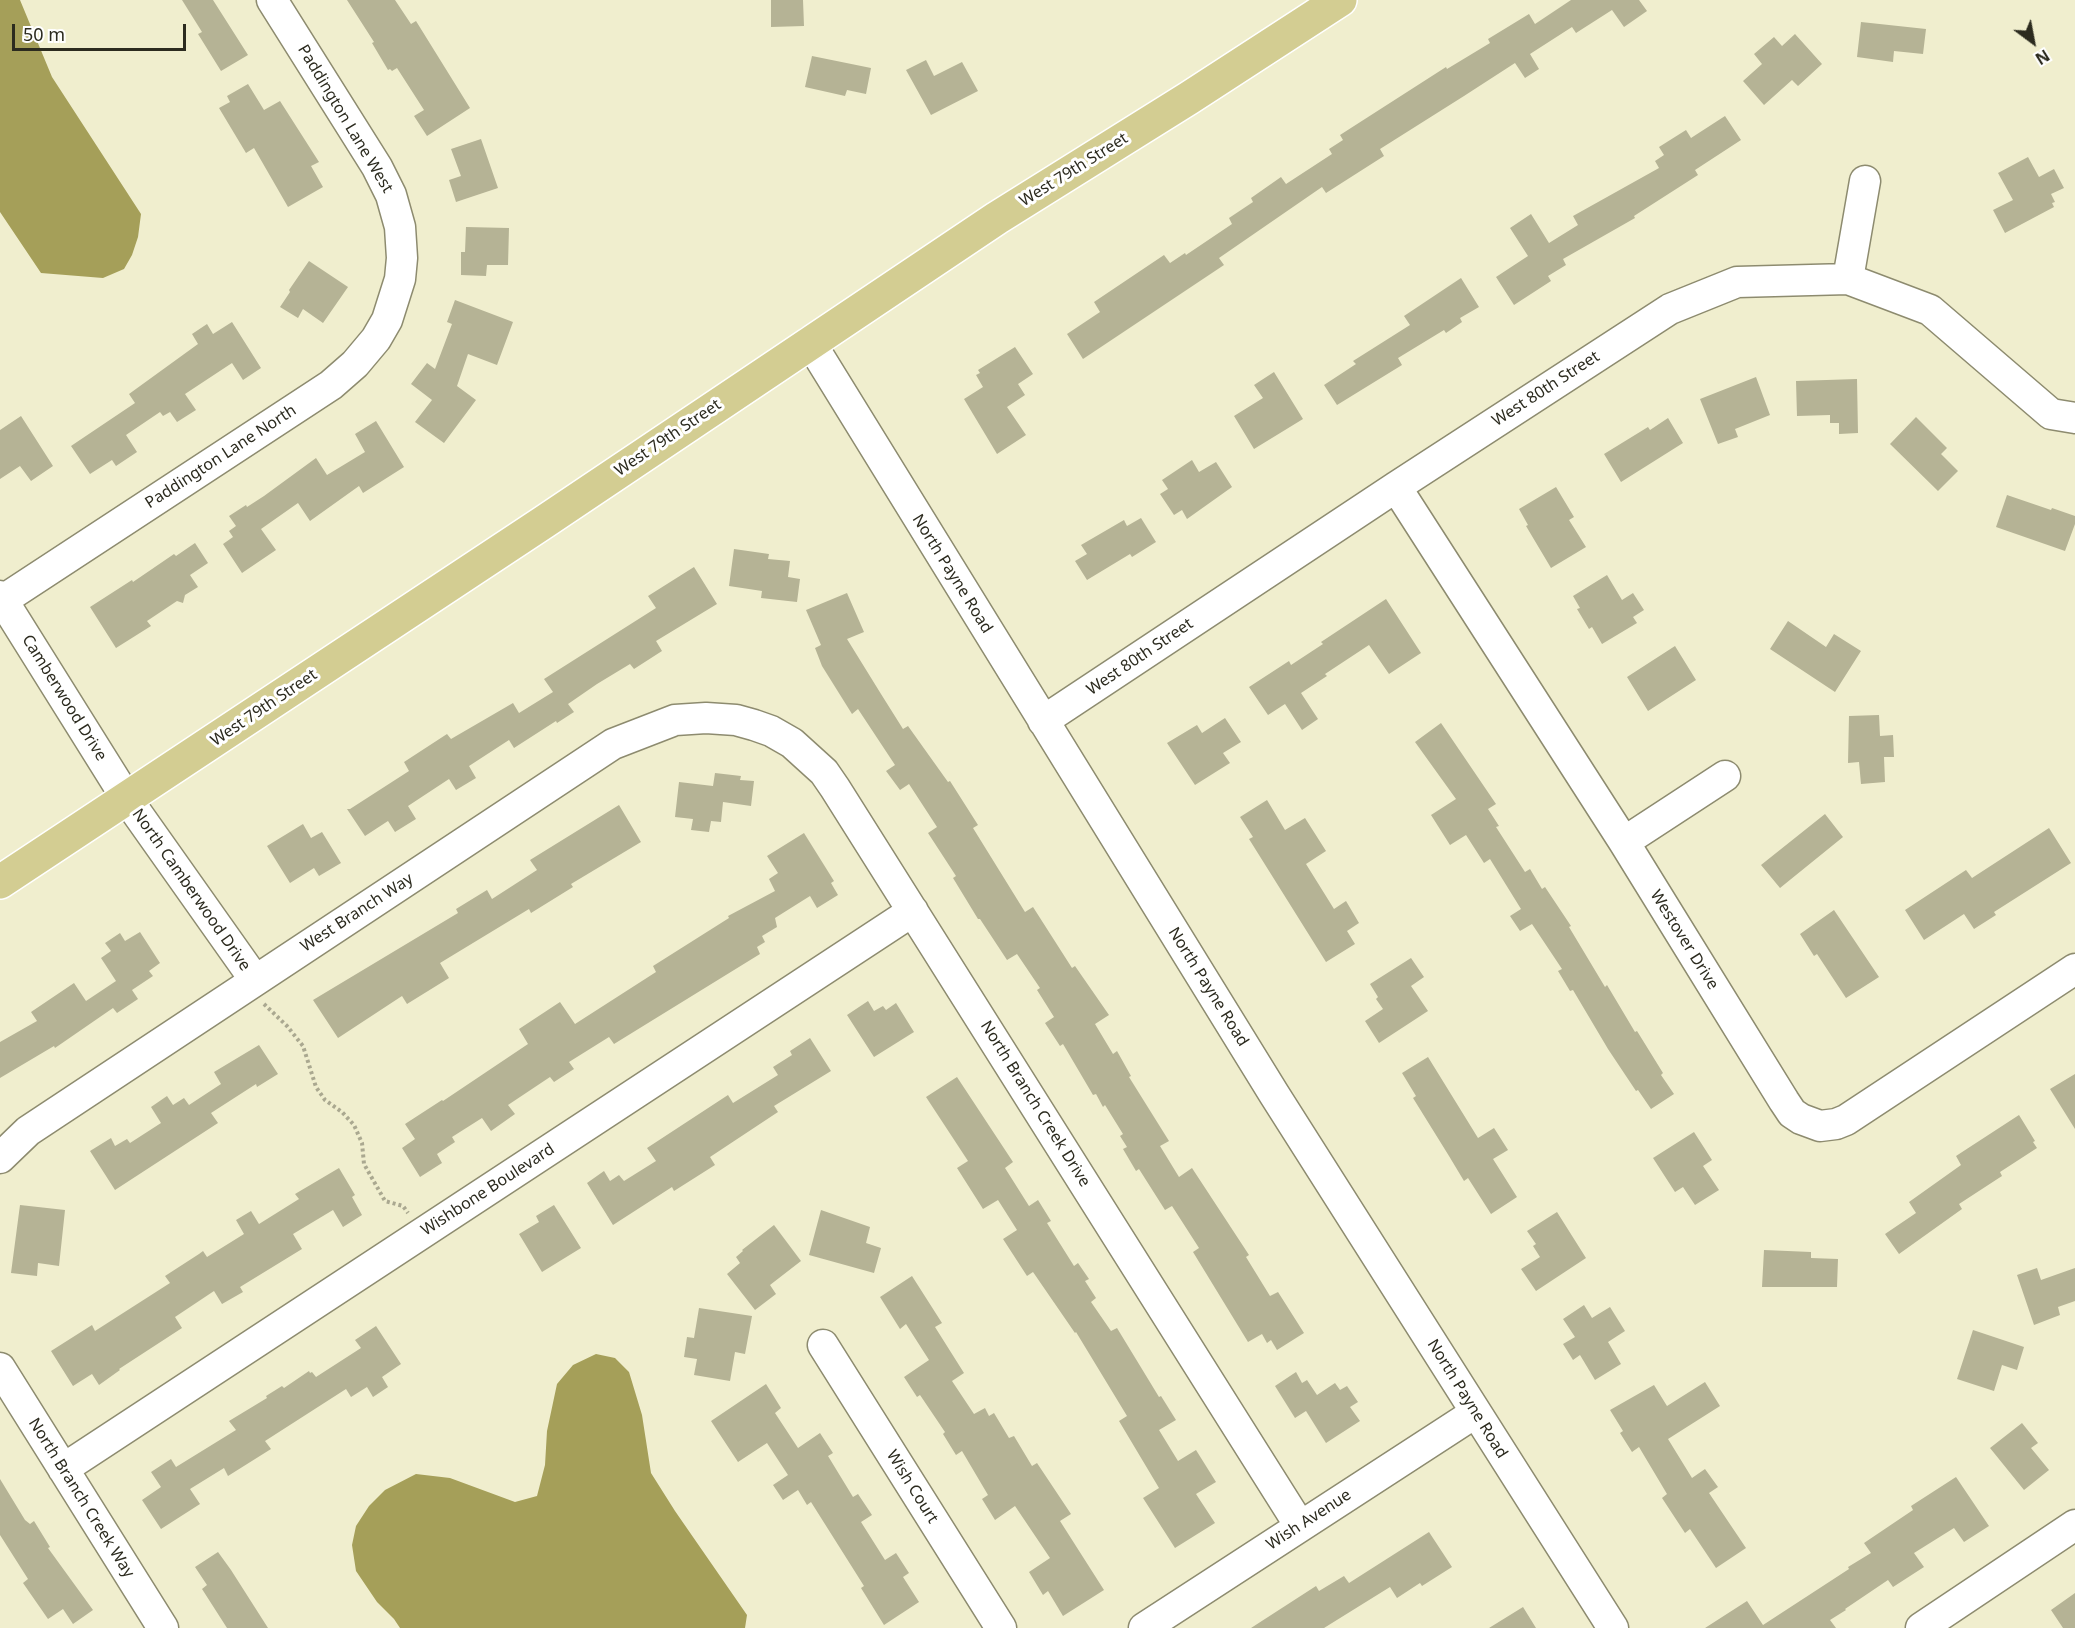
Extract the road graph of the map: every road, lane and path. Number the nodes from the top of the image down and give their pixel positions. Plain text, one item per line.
1 (272, 0) edge
2 (1340, 0) edge
3 (1865, 181) dead end
4 (400, 279) joint
5 (1848, 279) junction
6 (810, 342) junction
7 (2075, 418) edge
8 (1396, 486) junction
9 (1, 600) edge
10 (736, 720) joint
11 (1043, 721) junction
12 (1725, 776) dead end
13 (127, 799) junction
14 (1624, 842) junction
15 (0, 882) edge
16 (913, 911) junction
17 (2075, 969) edge
18 (255, 980) junction
19 (0, 1158) edge
20 (424, 1232) junction
21 (823, 1345) dead end
22 (0, 1368) edge
23 (1475, 1413) junction
24 (63, 1469) junction
25 (1300, 1526) junction
26 (2075, 1526) edge
27 (163, 1628) edge
28 (1001, 1628) edge
29 (1144, 1628) edge
30 (1613, 1628) edge
31 (1921, 1628) edge

1 - 4 street, Paddington Lane West
2 - 6 main road, West 79th Street
3 - 5 street
4 - 9 street, Paddington Lane North
5 - 7 street, West 80th Street
5 - 8 street, West 80th Street
6 - 11 street, North Payne Road
6 - 13 main road, West 79th Street
8 - 11 street, West 80th Street
8 - 14 street, Westover Drive
9 - 13 street, Camberwood Drive
10 - 16 street, North Branch Creek Drive
10 - 18 street, West Branch Way
11 - 23 street, North Payne Road
12 - 14 street
13 - 15 main road, West 79th Street
13 - 18 street, North Camberwood Drive
14 - 17 street, Westover Drive
16 - 20 street, Wishbone Boulevard
16 - 25 street, North Branch Creek Drive
18 - 19 street, West Branch Way
18 - 20 path
20 - 24 street, Wishbone Boulevard
21 - 28 street, Wish Court
22 - 24 street, North Branch Creek Way
23 - 25 street, Wish Avenue
23 - 30 street, North Payne Road
24 - 27 street, North Branch Creek Way
25 - 29 street, Wish Avenue
26 - 31 street

